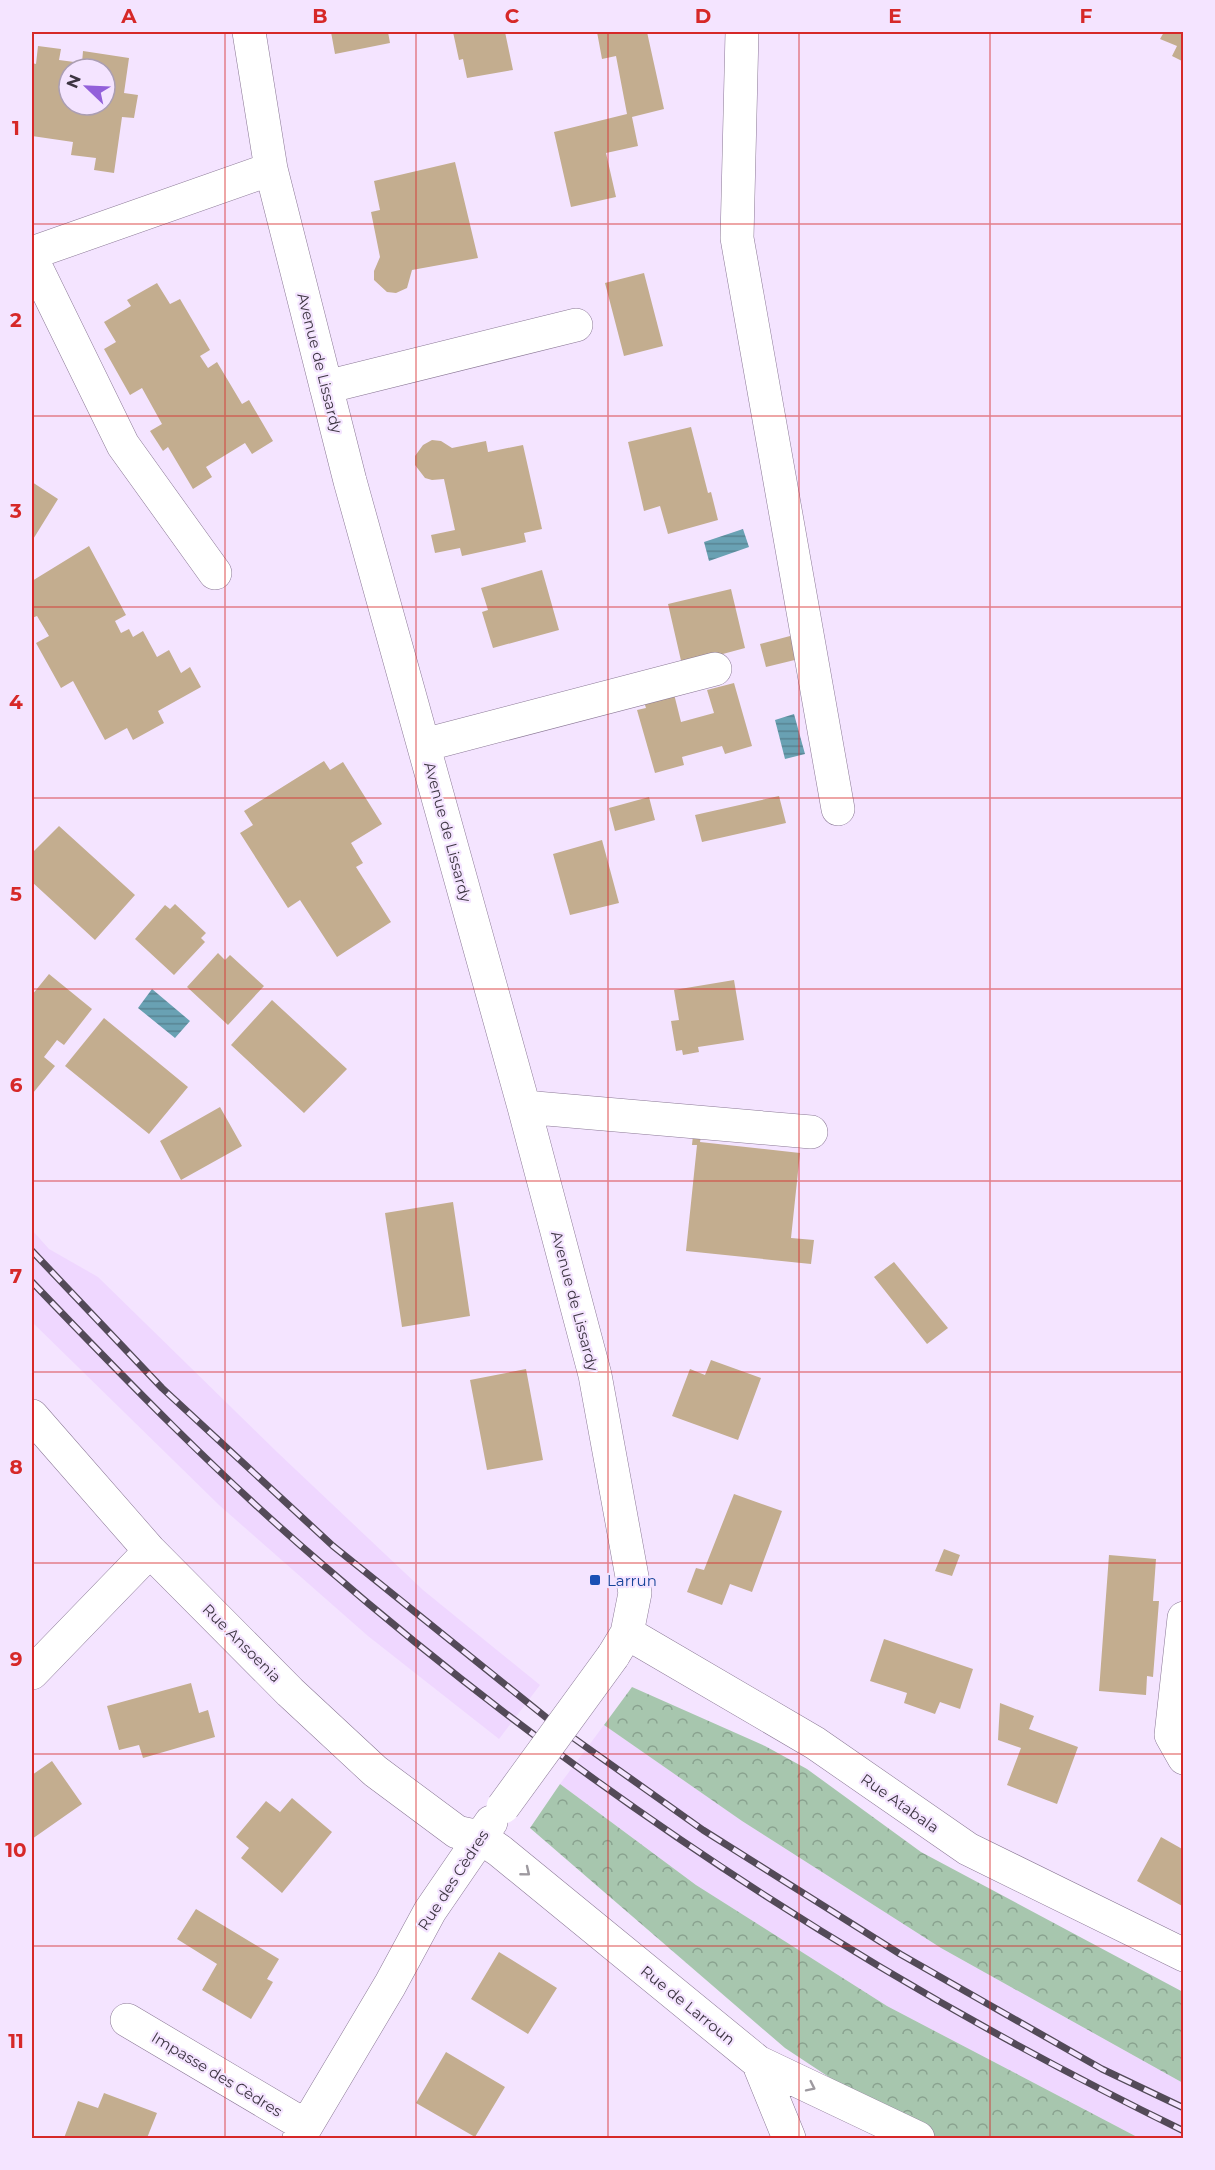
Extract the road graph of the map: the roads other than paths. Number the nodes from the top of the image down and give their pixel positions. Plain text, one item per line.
1 (249, 32) edge
2 (742, 32) edge
3 (271, 169) junction
4 (32, 254) edge
5 (32, 259) edge
6 (576, 325) dead end
7 (326, 387) junction
8 (214, 573) dead end
9 (715, 669) dead end
10 (424, 745) junction
11 (838, 809) dead end
12 (524, 1107) junction
13 (811, 1132) dead end
14 (32, 1416) edge
15 (150, 1551) junction
16 (1184, 1618) edge
17 (620, 1645) junction
18 (32, 1672) edge
19 (1184, 1758) edge
20 (480, 1837) junction
21 (1184, 1954) edge
22 (127, 2020) dead end
23 (758, 2062) junction
24 (303, 2132) edge
25 (789, 2139) edge
26 (918, 2139) edge

1 - 3 street, Avenue de Lissardy
2 - 11 street
3 - 4 street
3 - 7 street, Avenue de Lissardy
5 - 8 street
6 - 7 street
7 - 10 street, Avenue de Lissardy
9 - 10 street
10 - 12 street, Avenue de Lissardy
12 - 13 street
12 - 17 street, Avenue de Lissardy
14 - 15 street, Rue Ansoenia
15 - 18 street
15 - 20 street, Rue Ansoenia
16 - 19 street
17 - 20 street, Rue des Cèdres, bridge
17 - 21 street, Rue Atabala
20 -> 23 street, Rue de Larroun
20 - 24 street, Rue des Cèdres
22 - 24 street, Impasse des Cèdres
23 - 25 street
23 -> 26 street, Rue de Larroun

